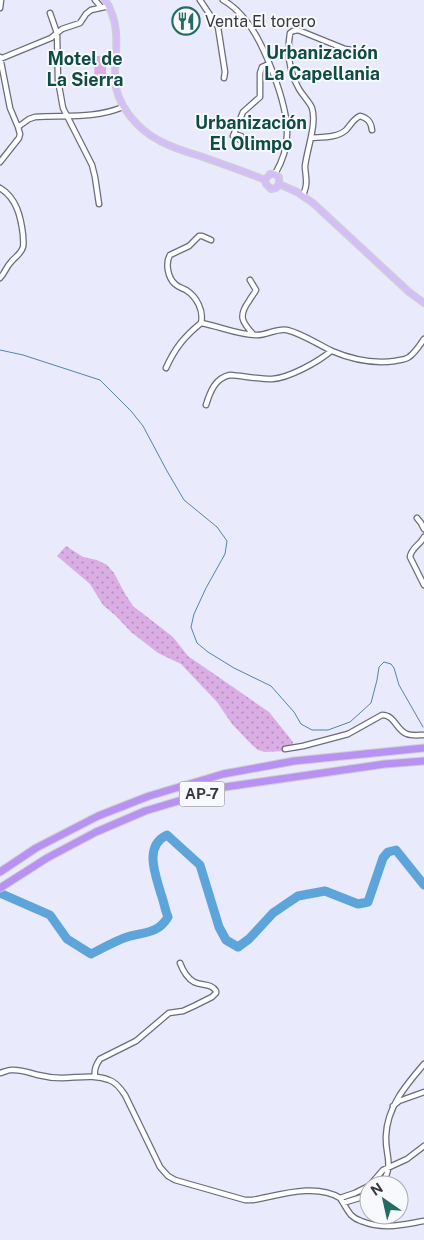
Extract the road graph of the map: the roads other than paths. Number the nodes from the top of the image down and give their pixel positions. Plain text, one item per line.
1 (1, 0) edge
2 (95, 0) edge
3 (105, 0) edge
4 (200, 0) edge
5 (223, 0) edge
6 (109, 6) junction
7 (101, 7) junction
8 (0, 8) edge
9 (50, 13) dead end
10 (57, 33) junction
11 (352, 50) dead end
12 (0, 58) edge
13 (269, 64) junction
14 (224, 78) dead end
15 (123, 107) junction
16 (66, 116) junction
17 (18, 127) junction
18 (372, 130) dead end
19 (234, 134) dead end
20 (311, 138) junction
21 (0, 162) edge
22 (275, 174) junction
23 (265, 180) junction
24 (280, 184) junction
25 (0, 188) edge
26 (303, 196) junction
27 (99, 204) dead end
28 (211, 240) dead end
29 (0, 278) edge
30 (250, 280) dead end
31 (424, 303) edge
32 (201, 324) junction
33 (254, 335) junction
34 (424, 340) edge
35 (331, 351) junction
36 (166, 368) dead end
37 (206, 405) dead end
38 (417, 518) dead end
39 (424, 529) edge
40 (424, 537) edge
41 (424, 585) edge
42 (424, 735) edge
43 (424, 748) edge
44 (285, 749) dead end
45 (424, 761) edge
46 (0, 872) edge
47 (0, 888) edge
48 (180, 963) dead end
49 (424, 1064) edge
50 (0, 1073) edge
51 (95, 1077) junction
52 (424, 1092) edge
53 (392, 1107) junction
54 (424, 1146) edge
55 (389, 1168) junction
56 (379, 1175) edge
57 (387, 1175) edge
58 (359, 1191) edge
59 (359, 1197) edge
60 (342, 1201) junction
61 (424, 1221) edge

1 - 8 street
2 - 7 street
3 - 6 main road
4 - 14 street
5 - 13 street
6 - 7 street
6 - 15 main road
7 - 10 street
9 - 10 street
10 - 12 street
10 - 16 street
11 - 20 street
12 - 17 street
13 - 19 street
13 - 22 street
15 - 16 street
15 - 23 main road
16 - 17 street
16 - 27 street
17 - 21 street
18 - 20 street
20 - 26 street
22 - 23 main road
22 - 24 main road
23 - 24 main road
24 - 26 main road
25 - 29 street
26 - 31 main road
28 - 32 street
30 - 33 street
32 - 33 street
32 - 36 street
33 - 35 street
34 - 35 street
35 - 37 street
38 - 39 street
40 - 41 street
42 - 44 street
43 - 46 highway, AP-7
45 - 47 highway, AP-7
48 - 51 street
49 - 53 street
50 - 51 street
51 - 60 street
52 - 53 street
53 - 55 street
54 - 55 street
55 - 56 street
55 - 57 street
58 - 60 street
59 - 60 street
60 - 61 street

